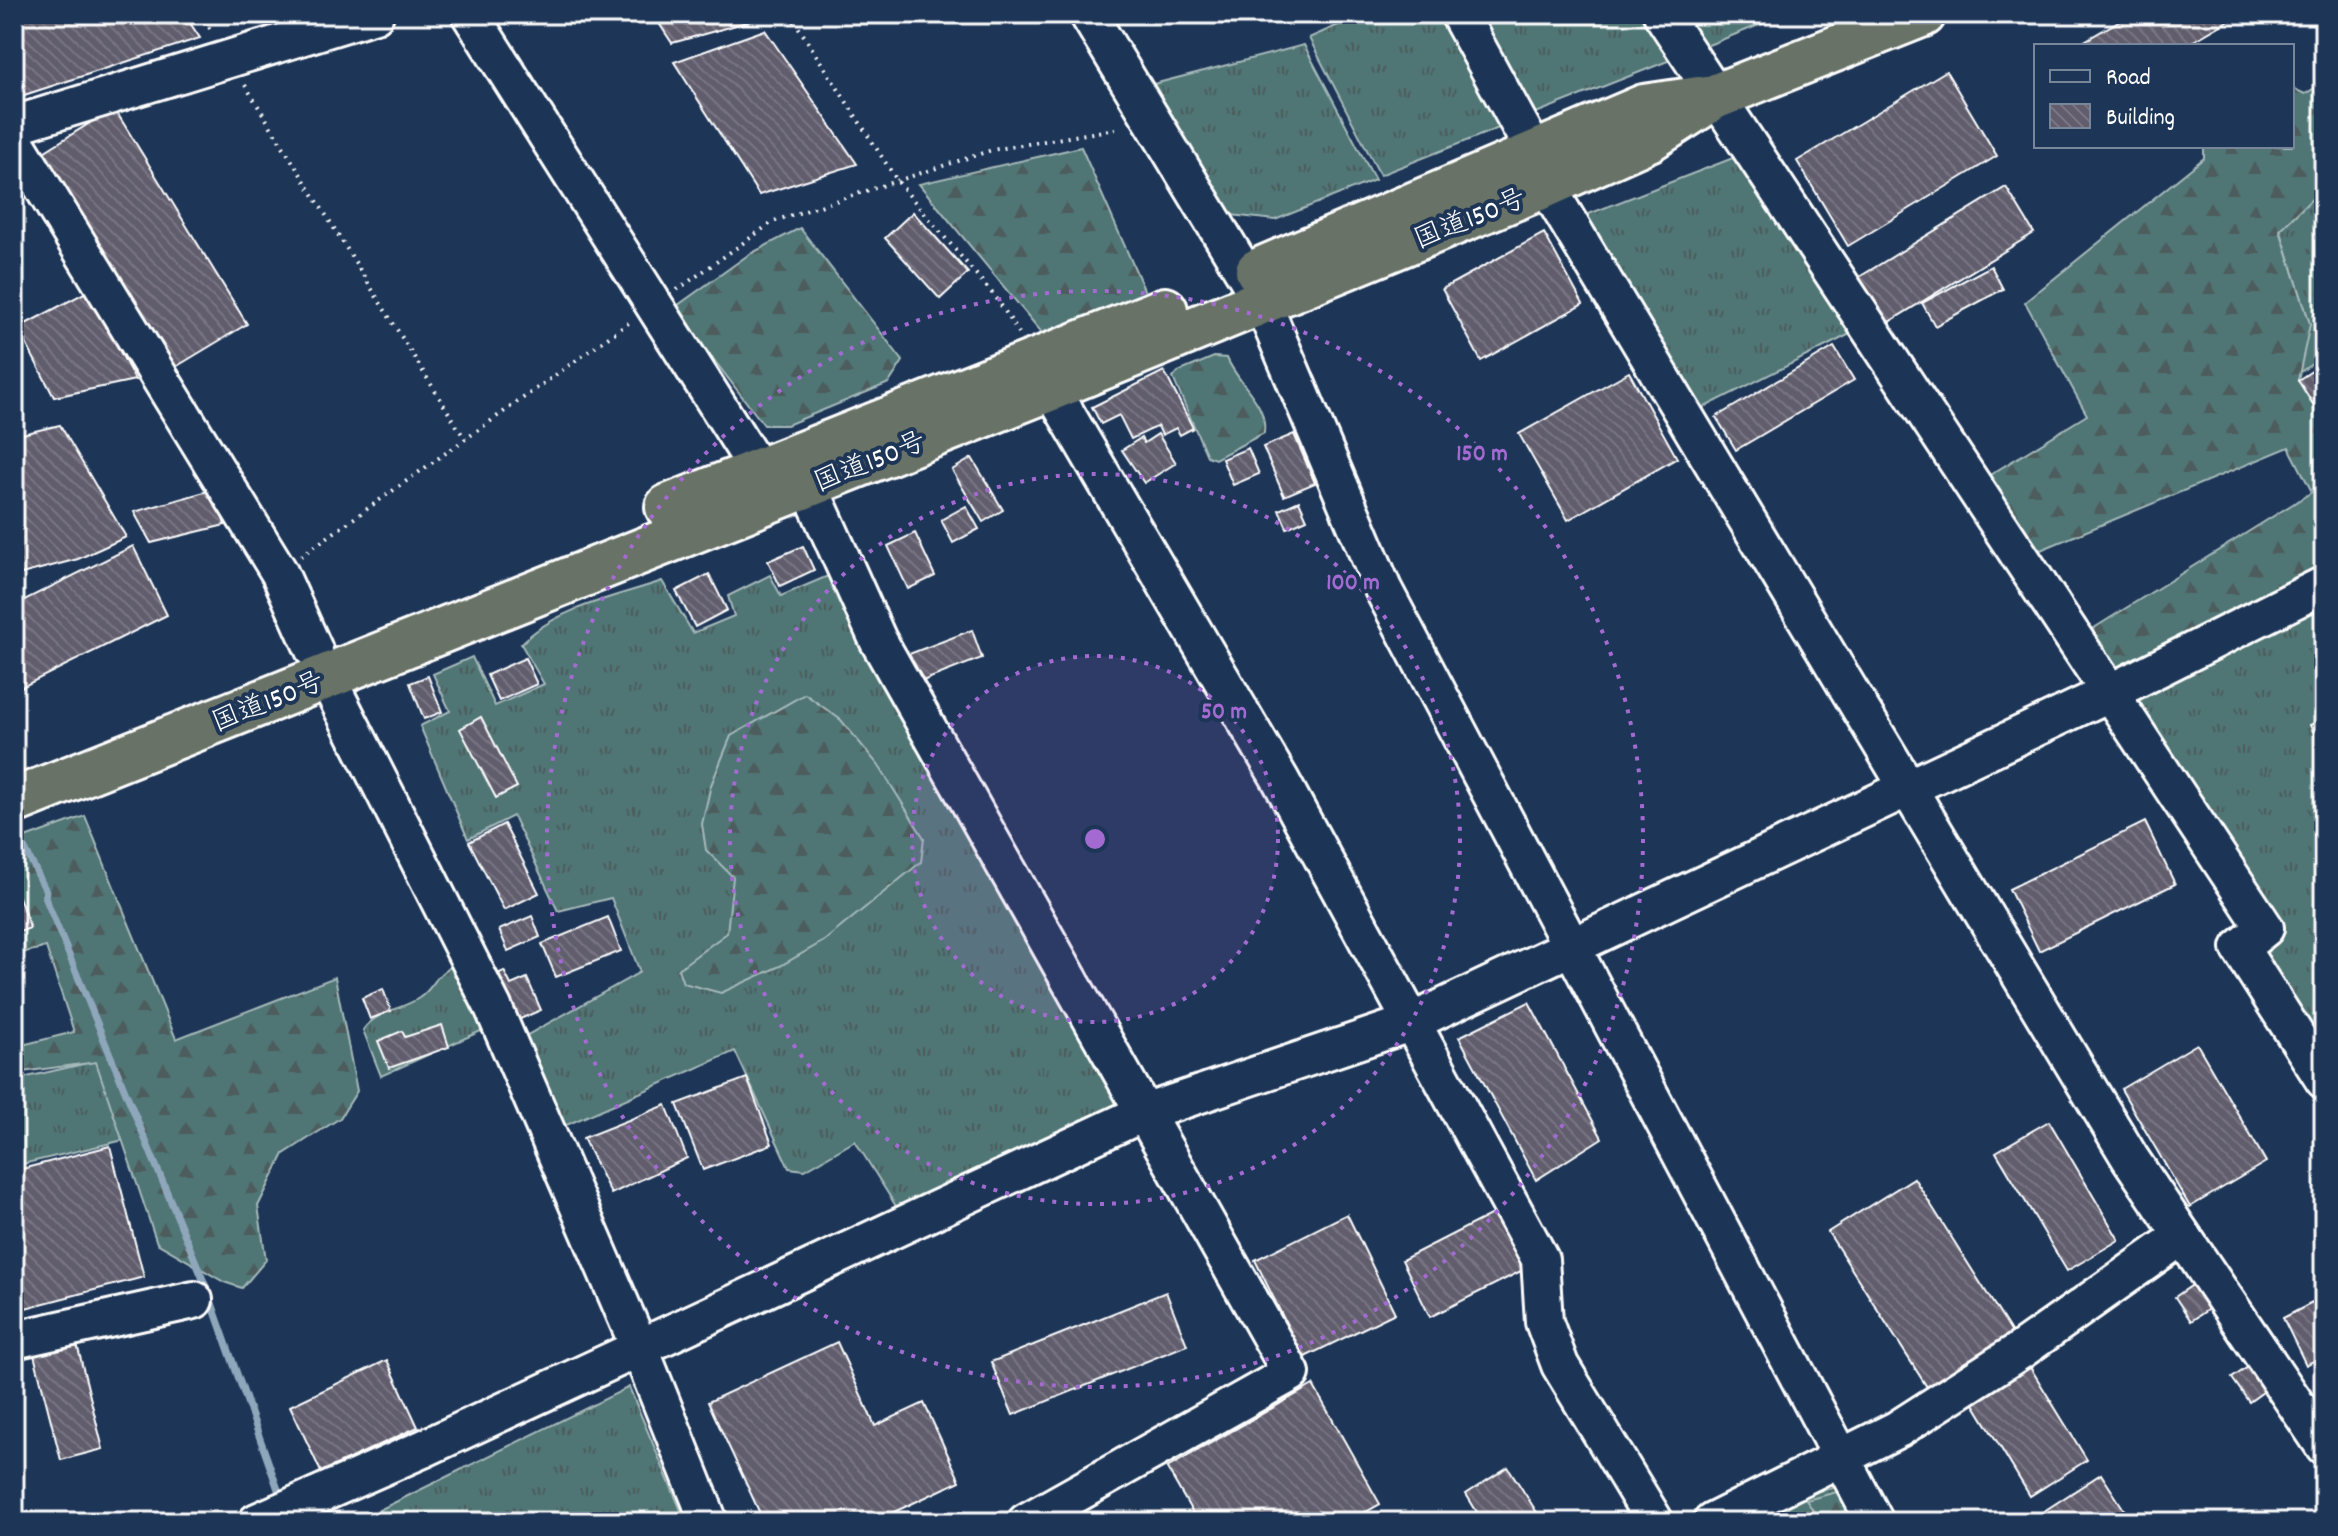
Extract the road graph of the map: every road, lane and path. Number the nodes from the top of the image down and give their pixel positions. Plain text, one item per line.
1 (200, 14) edge
2 (375, 14) edge
3 (470, 14) edge
4 (790, 14) edge
5 (1088, 14) edge
6 (1459, 14) edge
7 (1662, 14) edge
8 (1923, 14) edge
9 (229, 58) junction
10 (1714, 97) junction
11 (1155, 123) junction
12 (14, 125) edge
13 (14, 140) edge
14 (1541, 169) junction
15 (898, 182) junction
16 (1255, 289) junction
17 (653, 306) junction
18 (1043, 374) junction
19 (465, 439) junction
20 (759, 471) junction
21 (808, 484) junction
22 (279, 572) junction
23 (2324, 585) edge
24 (320, 663) junction
25 (2109, 693) junction
26 (14, 769) edge
27 (1908, 788) junction
28 (14, 801) edge
29 (1574, 948) junction
30 (1410, 1023) junction
31 (2324, 1080) edge
32 (1141, 1114) junction
33 (2182, 1236) junction
34 (194, 1300) dead end
35 (14, 1340) edge
36 (640, 1349) junction
37 (2324, 1446) edge
38 (1840, 1456) junction
39 (257, 1522) edge
40 (709, 1522) edge
41 (1026, 1522) edge
42 (1655, 1522) edge
43 (1712, 1522) edge
44 (1875, 1522) edge

1 - 9 path
2 - 9 street
3 - 17 street
4 - 15 path
5 - 11 street
6 - 14 street
7 - 10 street
8 - 10 highway, 国道150号
9 - 12 street
9 - 19 path
10 - 14 highway, 国道150号
10 - 25 street
11 - 15 path
11 - 16 street
13 - 22 street
14 - 16 highway, 国道150号
14 - 27 street
15 - 17 path
15 - 18 path
16 - 18 highway, 国道150号
16 - 29 street
17 - 19 path
17 - 20 street
18 - 20 highway, 国道150号
18 - 21 highway, 国道150号
18 - 30 street
19 - 22 path
20 - 24 highway, 国道150号
21 - 24 highway, 国道150号
21 - 32 street
22 - 24 street
23 - 25 street
24 - 26 highway, 国道150号
24 - 28 highway, 国道150号
24 - 36 street
25 - 27 street
25 - 31 street
27 - 29 street
27 - 33 street
29 - 30 street
29 - 38 street
30 - 32 street
30 - 42 street
32 - 36 street
32 - 41 street
33 - 37 street
33 - 38 street
34 - 35 street
36 - 39 street
36 - 40 street
38 - 43 street
38 - 44 street

